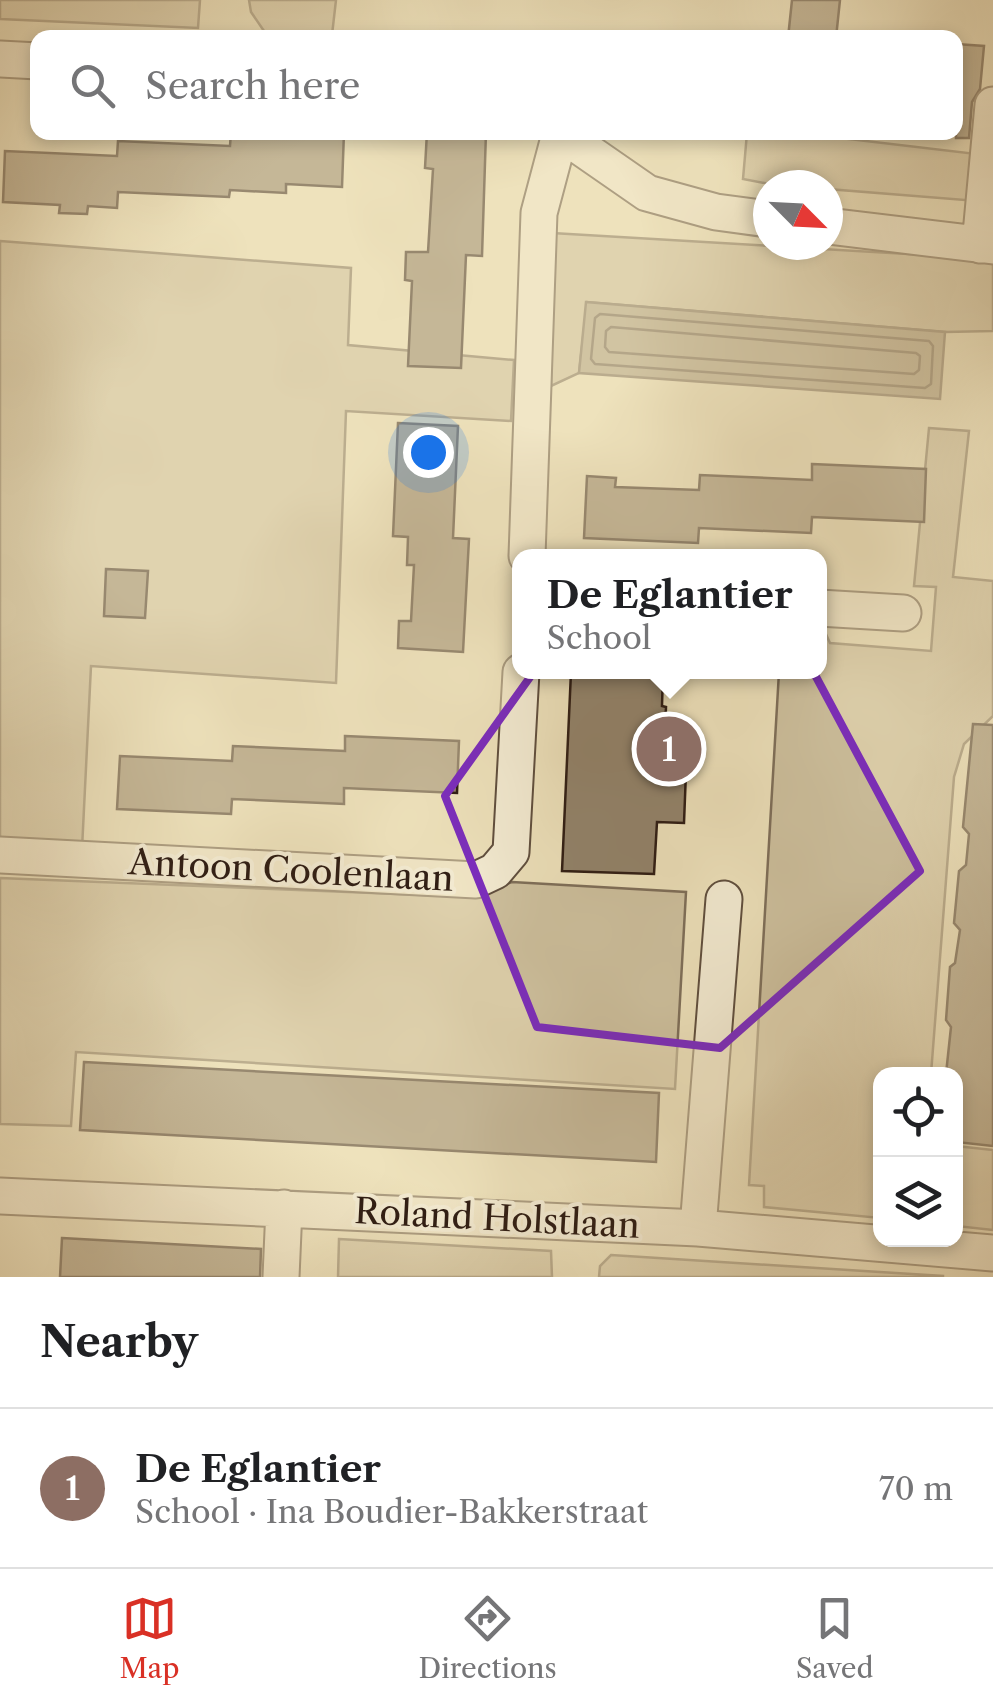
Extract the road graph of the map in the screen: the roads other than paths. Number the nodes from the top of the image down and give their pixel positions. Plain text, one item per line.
1 (0, 58) edge
2 (30, 61) edge
3 (993, 105) edge
4 (558, 140) edge
5 (570, 140) edge
6 (753, 217) edge
7 (843, 228) edge
8 (986, 245) edge
9 (527, 549) edge
10 (827, 608) edge
11 (903, 613) dead end
12 (521, 679) edge
13 (0, 855) edge
14 (724, 899) dead end
15 (0, 1196) edge
16 (284, 1208) junction
17 (698, 1228) junction
18 (993, 1254) edge
19 (281, 1277) edge

1 - 2 street
3 - 8 street
4 - 9 street
5 - 6 street
7 - 8 street
10 - 11 street
12 - 13 street, Antoon Coolenlaan
14 - 17 street
15 - 16 street, Roland Holstlaan
16 - 17 street, Roland Holstlaan
16 - 19 street
17 - 18 street, Roland Holstlaan

